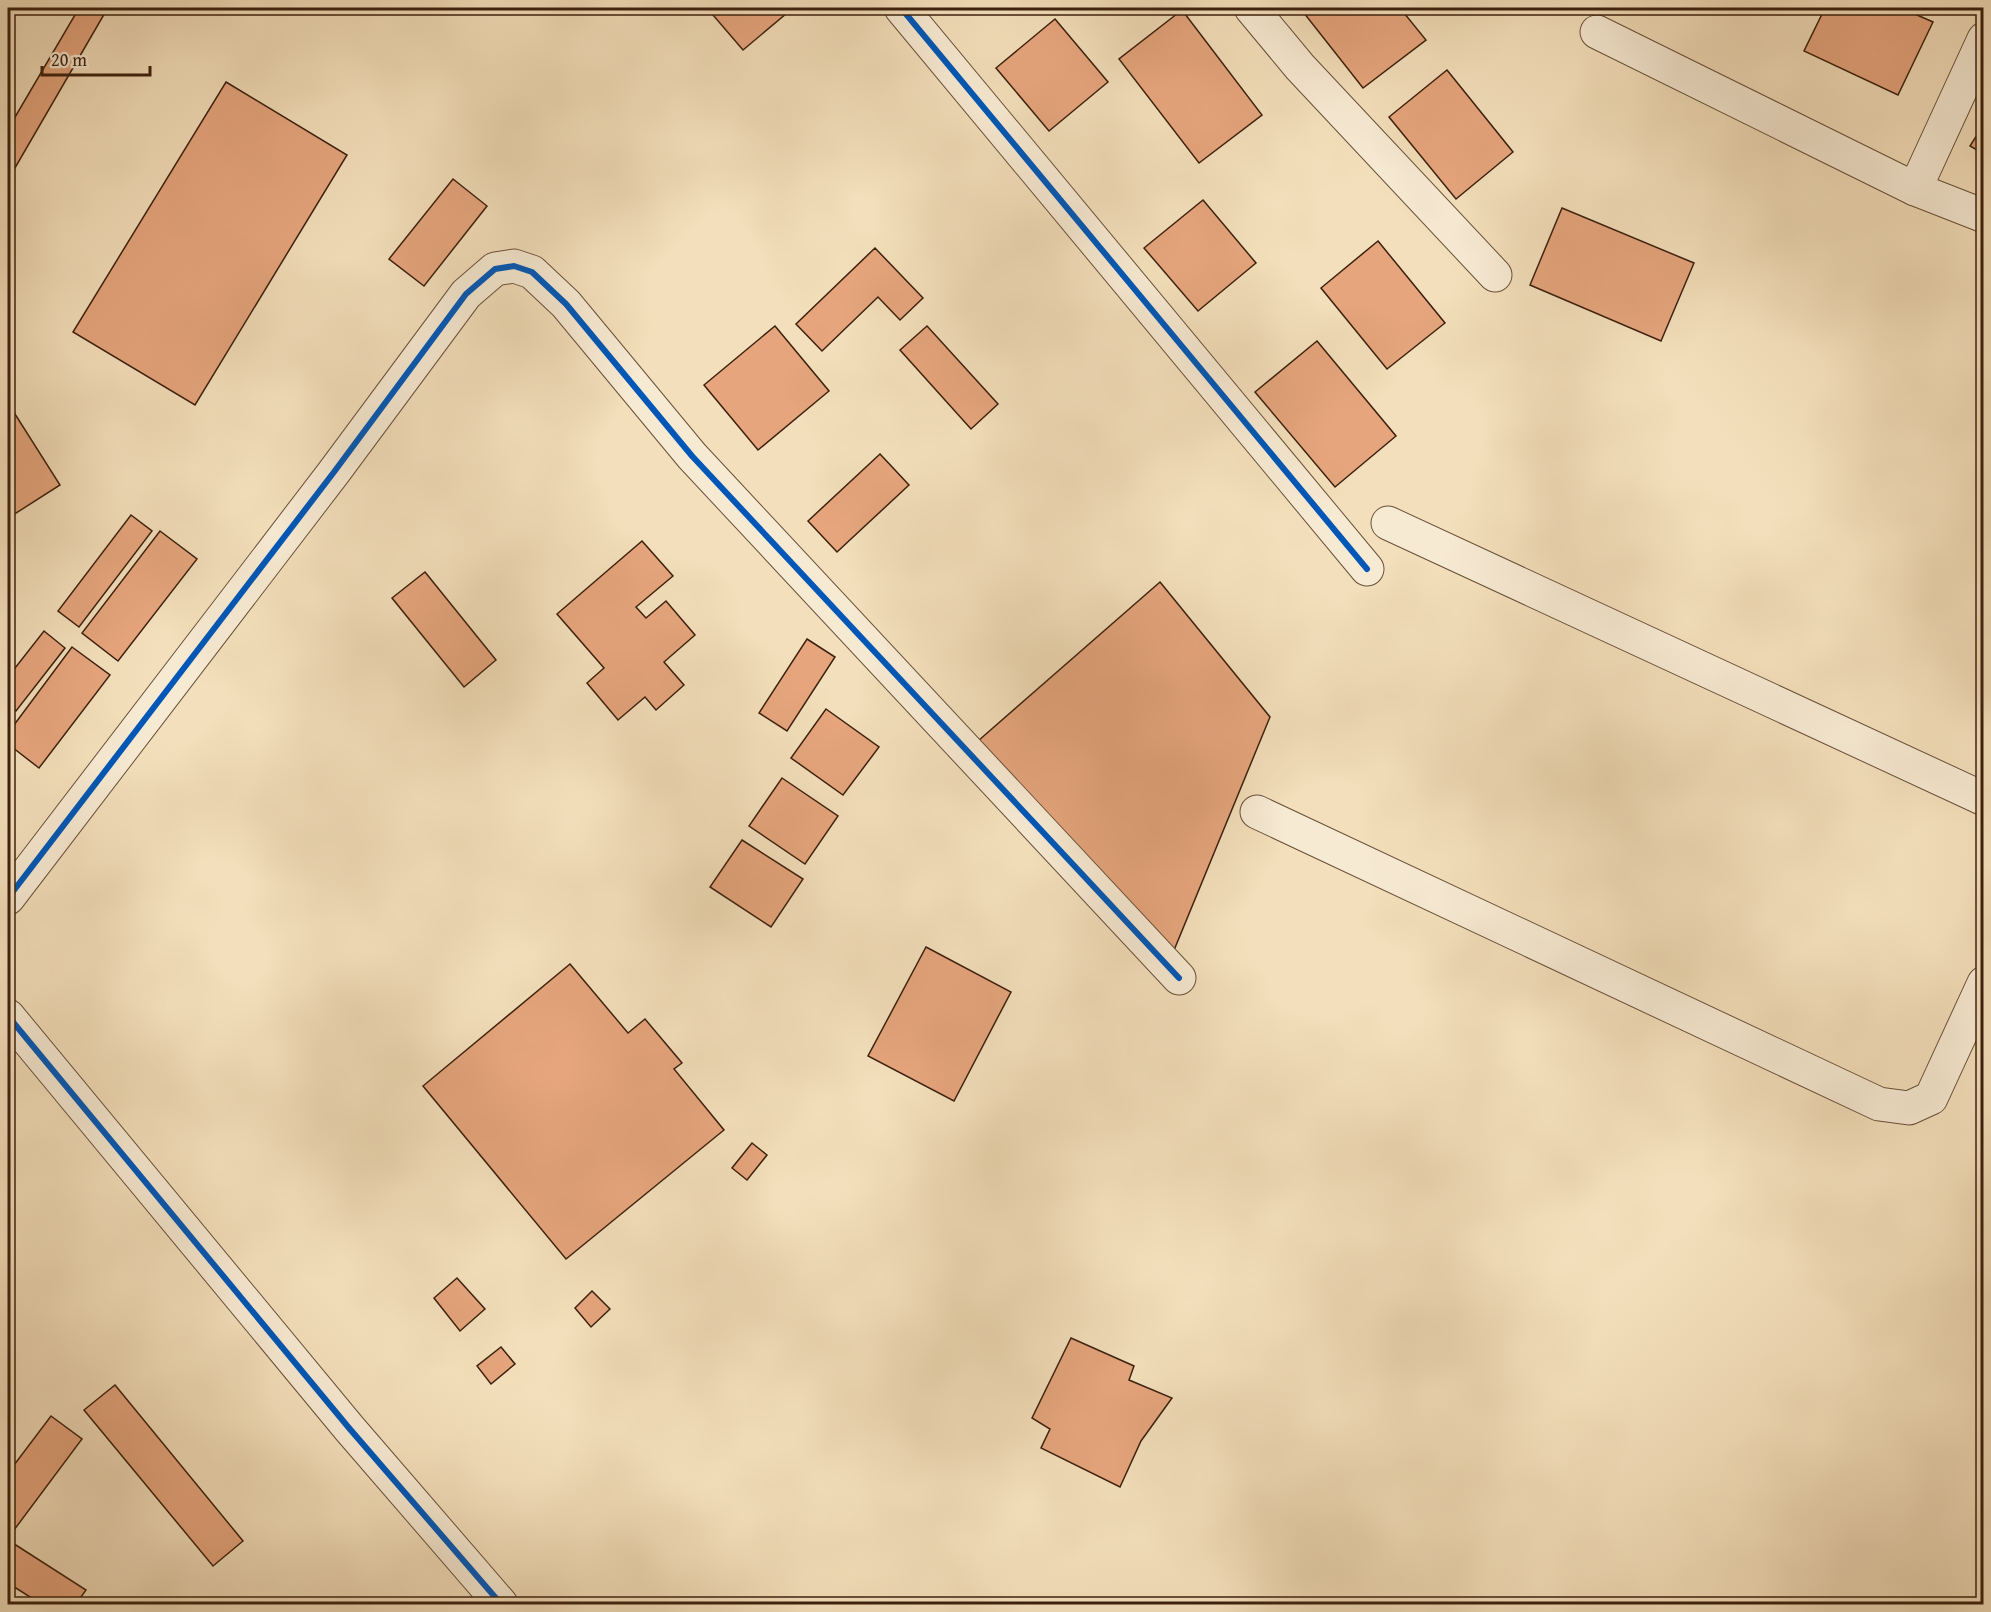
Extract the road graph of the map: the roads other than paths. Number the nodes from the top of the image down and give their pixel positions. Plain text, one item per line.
1 (901, 8) edge
2 (1251, 8) edge
3 (1597, 32) dead end
4 (1983, 39) edge
5 (1916, 189) junction
6 (1983, 216) edge
7 (1495, 275) dead end
8 (1388, 523) dead end
9 (1367, 569) dead end
10 (1983, 799) edge
11 (1257, 812) dead end
12 (8, 898) edge
13 (1179, 978) dead end
14 (1983, 983) edge
15 (8, 1016) edge
16 (501, 1605) edge

1 - 9 street
2 - 7 street
3 - 5 street
4 - 5 street
5 - 6 street
8 - 10 street
11 - 14 street
12 - 13 street
15 - 16 street

